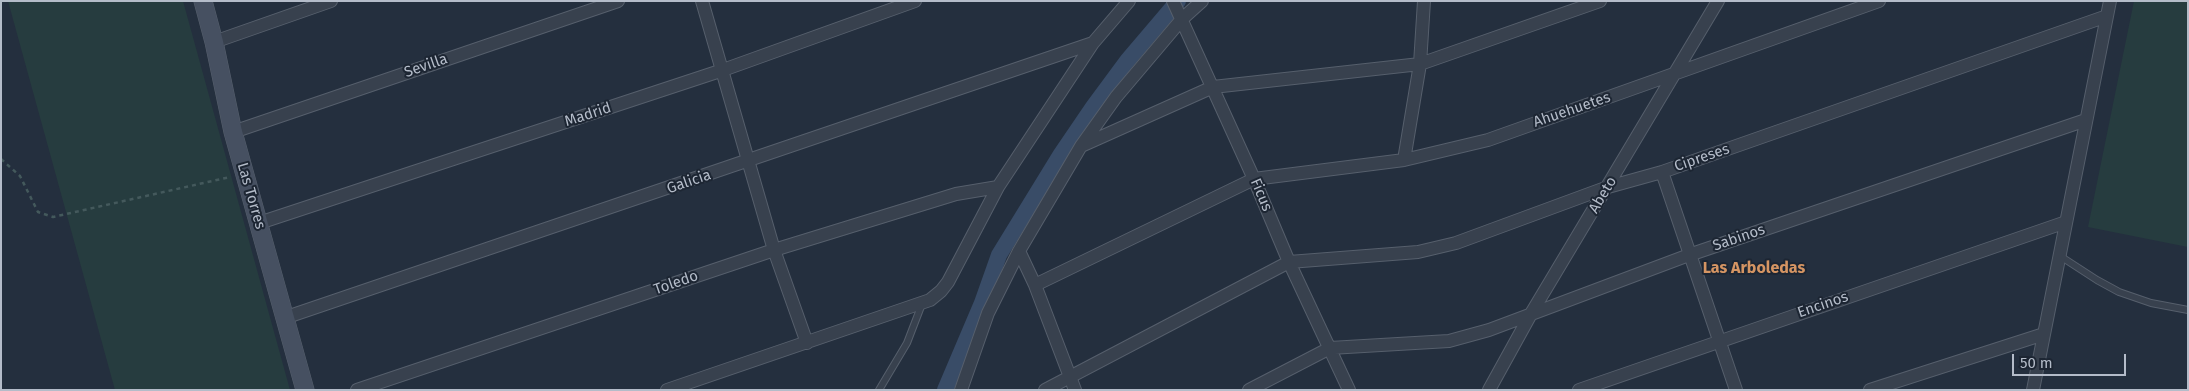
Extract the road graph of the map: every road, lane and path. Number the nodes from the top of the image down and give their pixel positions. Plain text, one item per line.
1 (203, 1) edge
2 (332, 1) edge
3 (618, 1) edge
4 (702, 1) edge
5 (915, 1) edge
6 (1129, 1) edge
7 (1202, 1) edge
8 (1424, 1) edge
9 (1600, 1) edge
10 (1718, 1) edge
11 (1879, 1) edge
12 (2110, 1) edge
13 (1177, 10) edge
14 (2107, 16) junction
15 (214, 42) junction
16 (1093, 43) junction
17 (1420, 64) junction
18 (723, 70) junction
19 (1676, 74) junction
20 (1213, 87) junction
21 (2086, 120) junction
22 (233, 132) junction
23 (1081, 146) junction
24 (1, 159) edge
25 (1404, 160) junction
26 (748, 162) junction
27 (1662, 172) junction
28 (244, 174) junction
29 (1254, 178) junction
30 (1608, 187) junction
31 (998, 188) junction
32 (2066, 222) junction
33 (259, 224) junction
34 (774, 250) junction
35 (1019, 251) junction
36 (1689, 255) junction
37 (2060, 256) junction
38 (1289, 262) junction
39 (1035, 285) junction
40 (926, 302) junction
41 (2188, 310) edge
42 (1532, 312) junction
43 (284, 318) junction
44 (2044, 334) junction
45 (1718, 341) junction
46 (807, 343) junction
47 (1330, 348) junction
48 (1070, 376) junction
49 (306, 390) edge
50 (357, 390) edge
51 (667, 390) edge
52 (879, 390) edge
53 (961, 390) edge
54 (1044, 390) edge
55 (1075, 390) edge
56 (1249, 390) edge
57 (1349, 390) edge
58 (1489, 390) edge
59 (1580, 390) edge
60 (1736, 390) edge
61 (1870, 390) edge
62 (2032, 390) edge

1 - 15 street, Las Torres
2 - 15 street
3 - 22 street, Sevilla
4 - 18 street
5 - 18 street, Madrid
6 - 16 street
7 - 13 street
8 - 17 street
9 - 17 street
10 - 19 street, Abeto
11 - 19 street, Ahuehuetes
12 - 14 street
13 - 20 street, Ficus
13 - 23 street
14 - 21 street
14 - 27 street, Cipreses
15 - 22 street, Las Torres
16 - 26 street, Galicia
16 - 31 street
17 - 20 street
17 - 25 street
18 - 26 street
18 - 33 street, Madrid
19 - 25 street, Ahuehuetes
19 - 30 street, Abeto
20 - 23 street
20 - 29 street, Ficus
21 - 32 street
21 - 36 street, Sabinos
22 - 28 street, Las Torres
23 - 35 street
24 - 28 path
25 - 29 street, Ahuehuetes
26 - 34 street
26 - 43 street, Galicia
27 - 30 street, Cipreses
27 - 36 street
28 - 33 street, Las Torres
29 - 38 street, Ficus
29 - 39 street, Ahuehuetes
30 - 38 street, Cipreses
30 - 42 street, Abeto
31 - 34 street, Toledo
31 - 40 street
32 - 37 street
32 - 45 street, Encinos
33 - 43 street, Las Torres
34 - 46 street
34 - 50 street, Toledo
35 - 39 street
35 - 53 street
36 - 42 street, Sabinos
36 - 45 street
37 - 41 lane
37 - 44 street
38 - 47 street, Ficus
38 - 48 street
39 - 48 street
40 - 46 street
40 - 52 lane
42 - 47 street, Sabinos
42 - 58 street, Abeto
43 - 49 street, Las Torres
44 - 61 street
44 - 62 street
45 - 59 street, Encinos
45 - 60 street
46 - 51 street
47 - 56 street
47 - 57 street, Ficus
48 - 54 street
48 - 55 street

